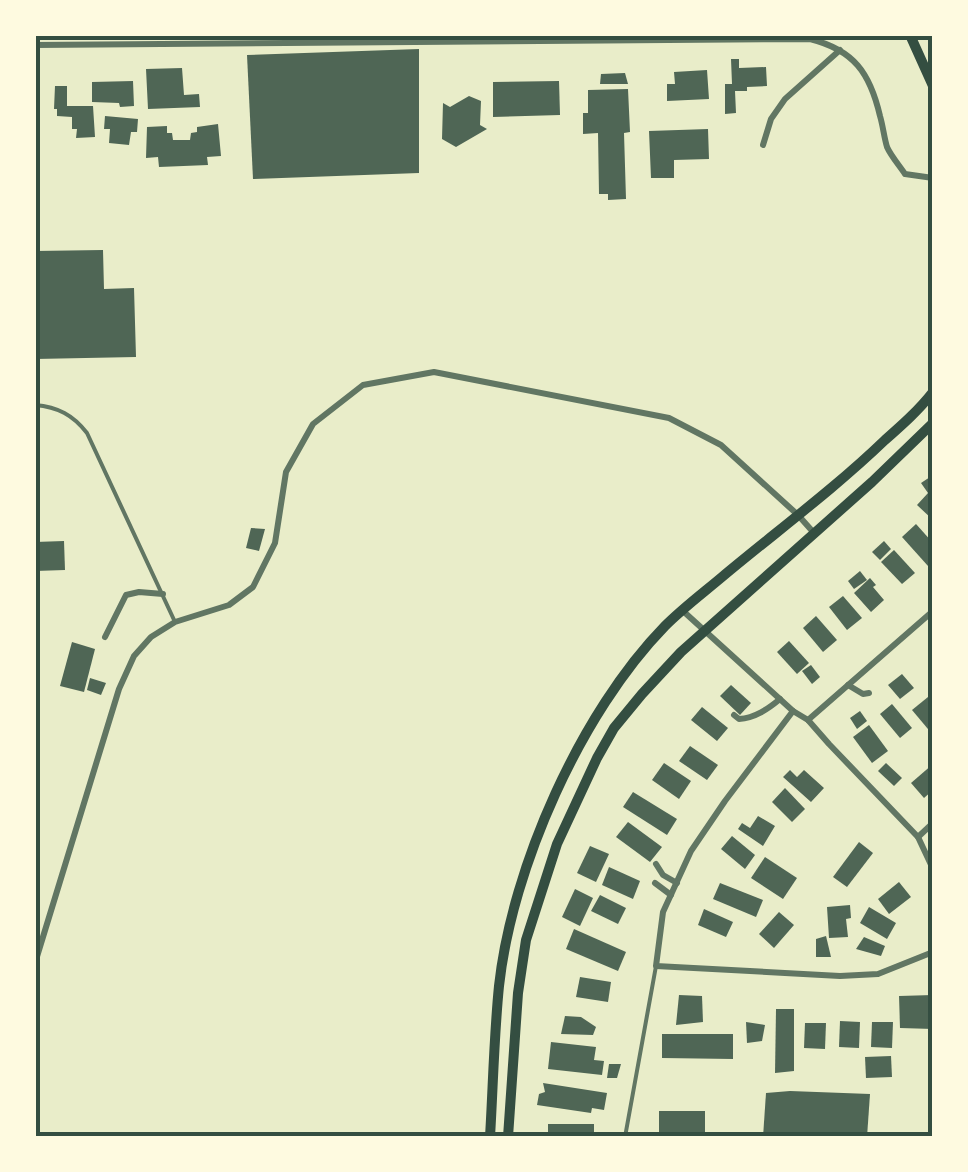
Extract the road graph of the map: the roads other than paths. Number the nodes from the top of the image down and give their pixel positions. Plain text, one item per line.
1 (910, 35) edge
2 (35, 45) edge
3 (840, 50) junction
4 (933, 86) edge
5 (763, 144) dead end
6 (933, 178) edge
7 (933, 392) edge
8 (35, 405) edge
9 (933, 423) edge
10 (798, 514) junction
11 (814, 533) junction
12 (163, 594) junction
13 (683, 611) junction
14 (933, 611) edge
15 (175, 622) junction
16 (704, 631) junction
17 (105, 636) dead end
18 (848, 685) junction
19 (869, 694) dead end
20 (780, 699) junction
21 (793, 711) junction
22 (734, 715) dead end
23 (808, 720) junction
24 (933, 823) edge
25 (918, 837) junction
26 (656, 864) dead end
27 (933, 869) edge
28 (655, 882) dead end
29 (676, 883) junction
30 (671, 895) junction
31 (933, 952) edge
32 (35, 963) edge
33 (656, 966) junction
34 (490, 1137) edge
35 (508, 1137) edge
36 (625, 1137) edge

1 - 4 highway
2 - 3 street
3 - 5 street
3 - 6 street
7 - 10 highway
8 - 12 lane
9 - 11 highway
10 - 11 street
10 - 13 highway
10 - 15 street
11 - 16 highway
12 - 15 lane
12 - 17 street
13 - 16 street
13 - 34 highway
14 - 18 street
15 - 32 street
16 - 20 street
16 - 35 highway
18 - 19 street
18 - 23 street
20 - 21 street
20 - 22 street
21 - 23 street
21 - 29 street
23 - 25 street
24 - 25 street
25 - 27 street
26 - 29 street
28 - 30 street
29 - 30 street
30 - 33 street
31 - 33 street
33 - 36 lane

